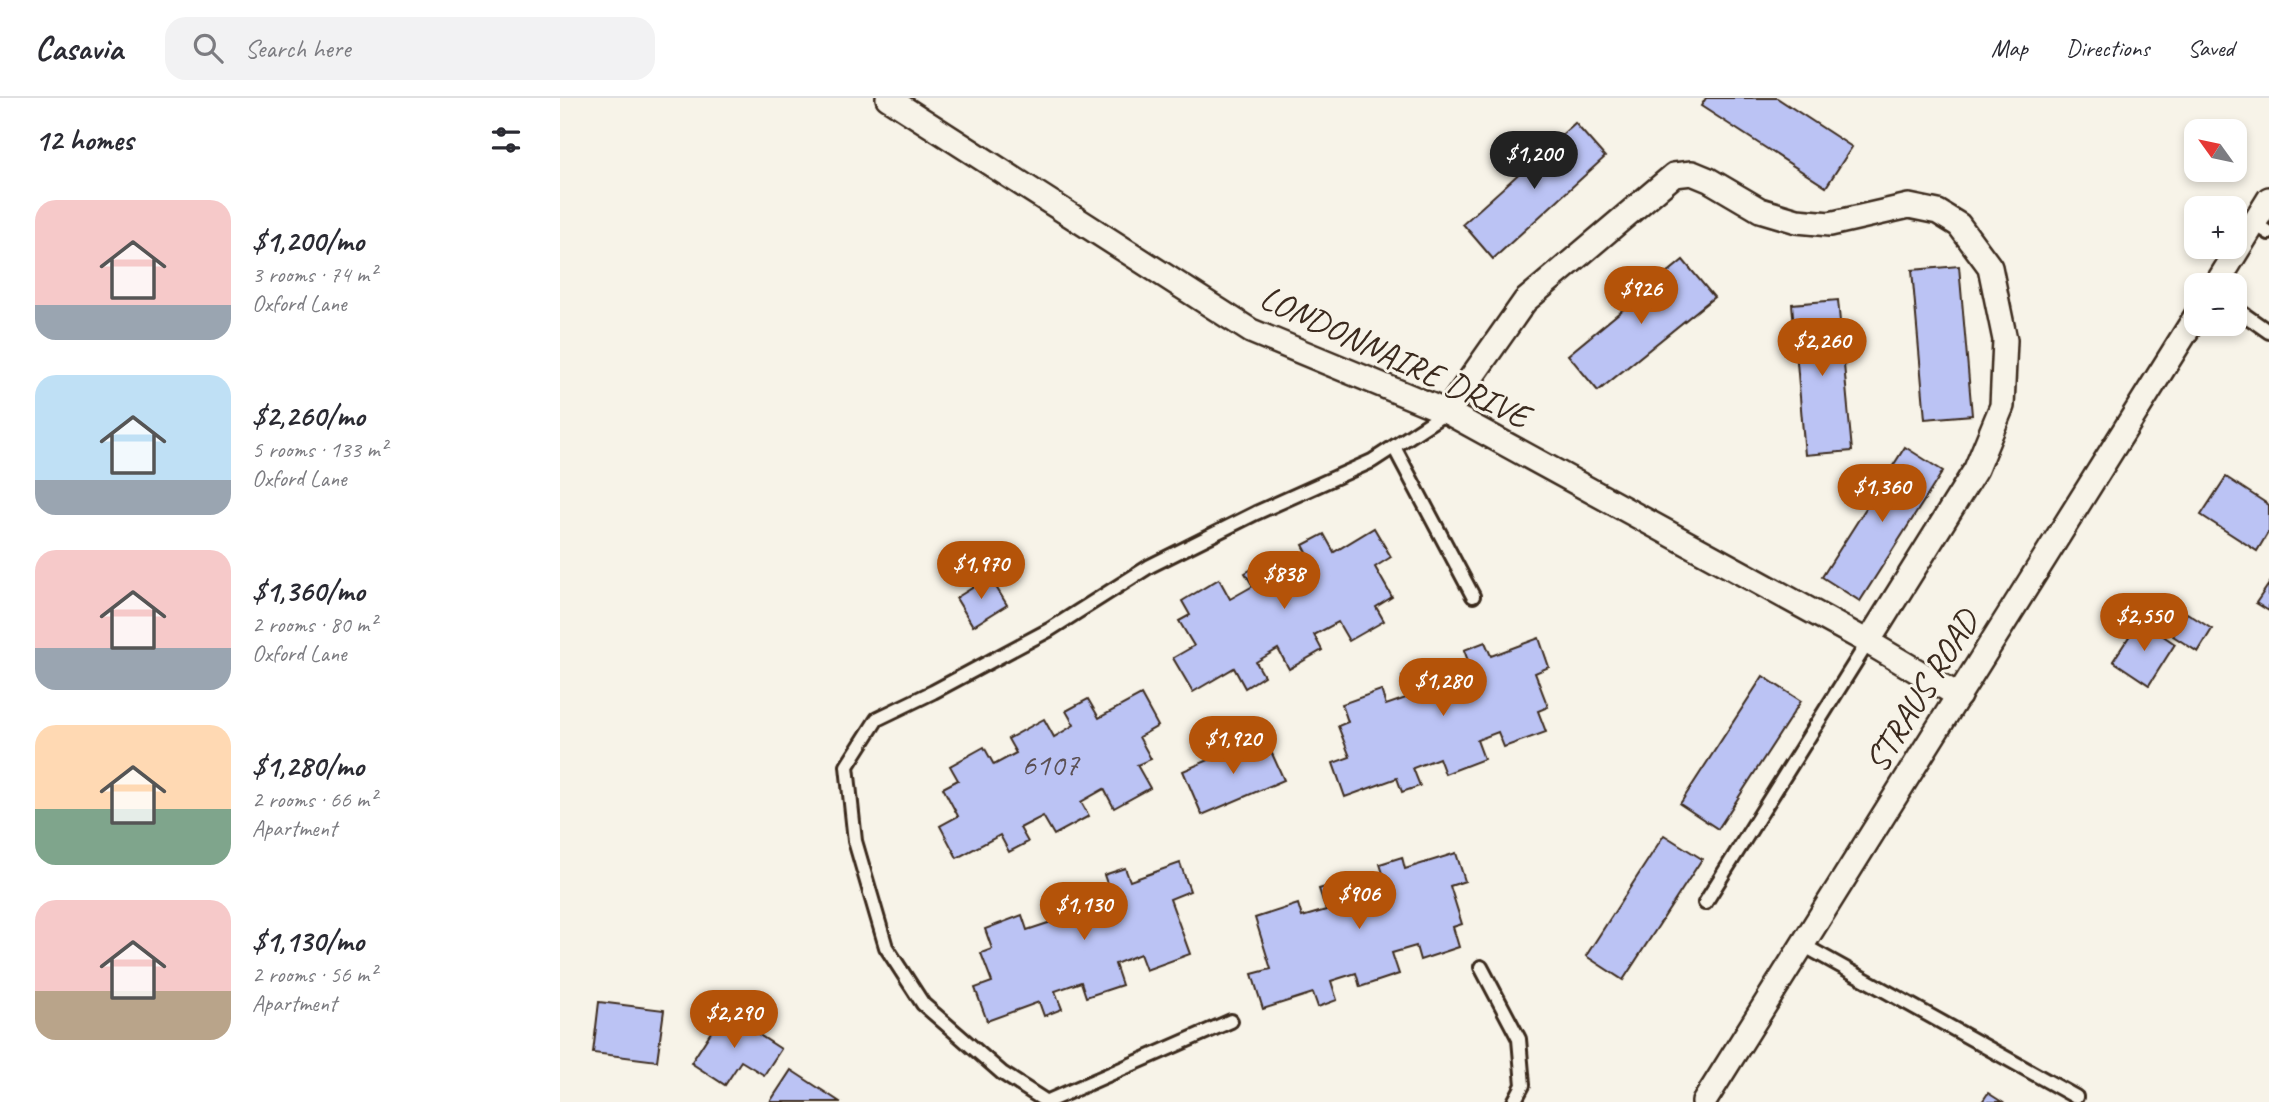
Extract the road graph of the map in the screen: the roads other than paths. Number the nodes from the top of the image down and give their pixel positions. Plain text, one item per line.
1 (888, 98) edge
2 (2269, 199) edge
3 (2262, 228) edge
4 (2226, 273) edge
5 (2247, 316) edge
6 (2269, 332) edge
7 (2184, 335) edge
8 (1447, 412) junction
9 (1394, 447) junction
10 (1473, 596) dead end
11 (1868, 642) junction
12 (1959, 696) junction
13 (1705, 903) dead end
14 (1802, 946) junction
15 (1480, 967) dead end
16 (1231, 1021) dead end
17 (2076, 1097) dead end
18 (1047, 1102) edge
19 (1514, 1102) edge
20 (1704, 1102) edge

1 - 8 street, LONDONNAIRE DRIVE
2 - 3 street
3 - 4 street
5 - 6 lane
7 - 12 street, STRAUS ROAD
8 - 9 lane
8 - 11 street, LONDONNAIRE DRIVE
8 - 11 street
9 - 10 lane
9 - 18 lane
11 - 12 street, LONDONNAIRE DRIVE
11 - 13 lane
12 - 14 street, STRAUS ROAD
14 - 17 lane
14 - 20 street, STRAUS ROAD
15 - 19 lane
16 - 18 lane

